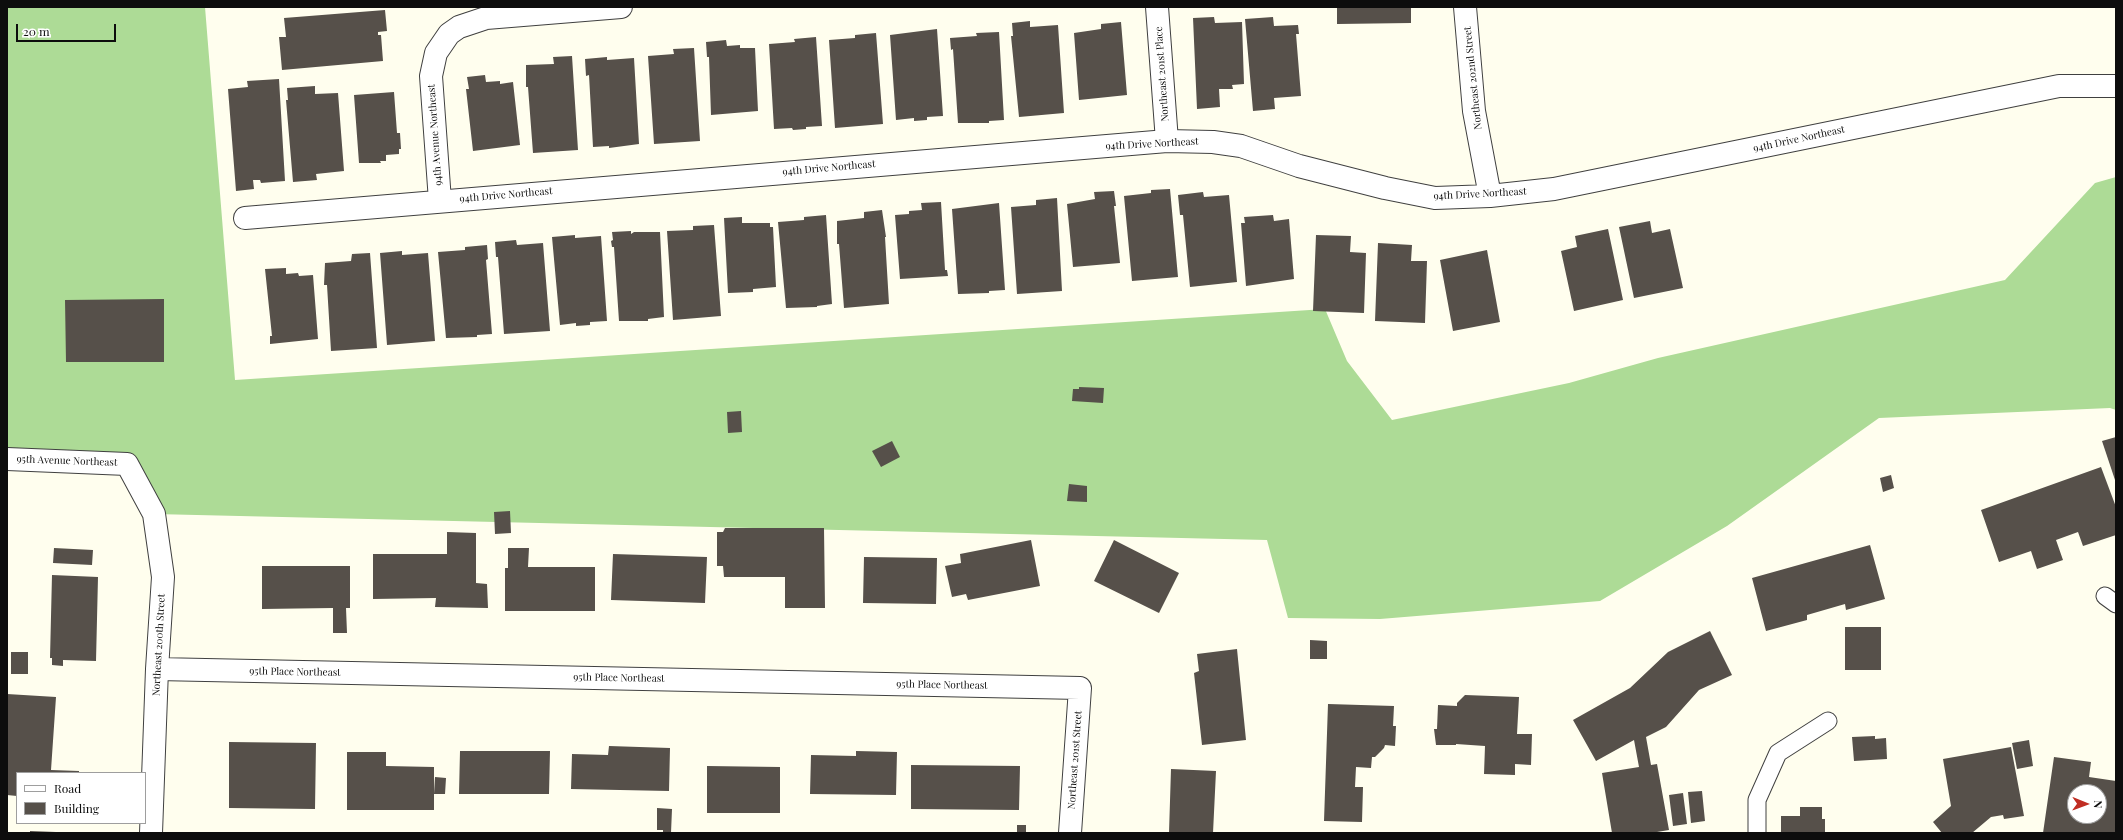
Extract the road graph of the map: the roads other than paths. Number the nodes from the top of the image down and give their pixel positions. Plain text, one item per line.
1 (621, 7) edge
2 (1157, 7) edge
3 (1465, 7) edge
4 (2116, 86) edge
5 (1167, 141) junction
6 (1490, 196) junction
7 (440, 200) junction
8 (245, 218) dead end
9 (7, 459) edge
10 (127, 464) joint
11 (157, 669) junction
12 (1080, 688) joint
13 (1828, 721) dead end
14 (151, 833) edge
15 (1070, 833) edge
16 (1757, 833) edge

1 - 7 street, 94th Avenue Northeast
2 - 5 street, Northeast 201st Place
3 - 6 street, Northeast 202nd Street
4 - 6 street, 94th Drive Northeast
5 - 6 street, 94th Drive Northeast
5 - 7 street, 94th Drive Northeast
7 - 8 street, 94th Drive Northeast
9 - 10 street, 95th Avenue Northeast
10 - 11 street, Northeast 200th Street
11 - 12 street, 95th Place Northeast
11 - 14 street, Northeast 200th Street
12 - 15 street, Northeast 201st Street
13 - 16 lane

